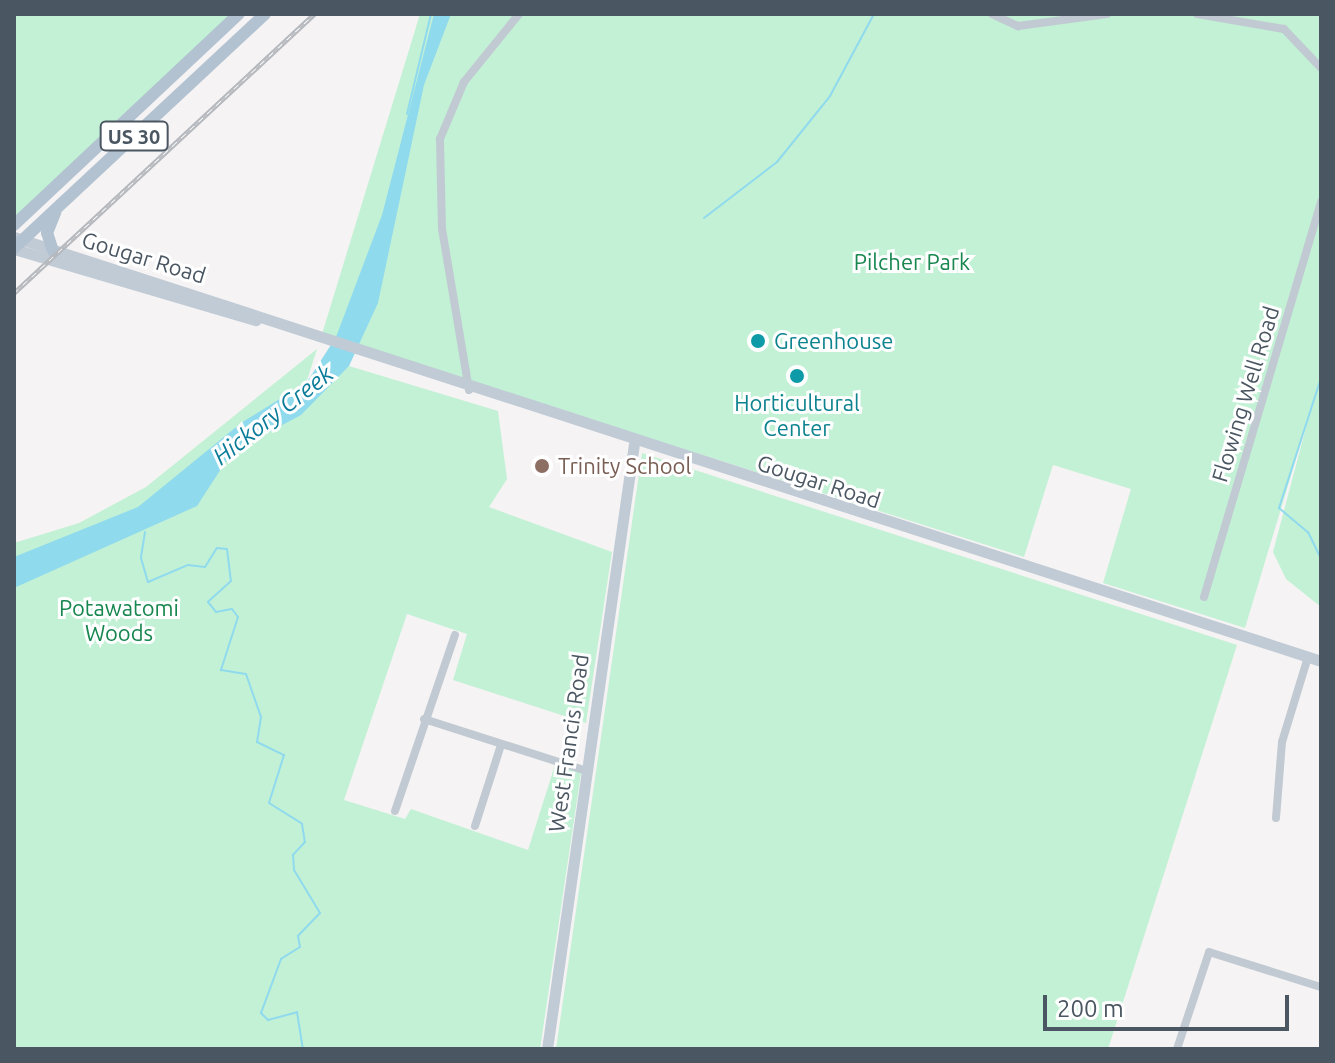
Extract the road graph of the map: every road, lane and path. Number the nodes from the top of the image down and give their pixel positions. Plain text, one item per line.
1 (265, 14) edge
2 (519, 14) edge
3 (992, 14) edge
4 (1107, 14) edge
5 (1197, 14) edge
6 (235, 15) edge
7 (1217, 15) edge
8 (245, 33) junction
9 (1321, 68) edge
10 (1321, 202) edge
11 (58, 207) junction
12 (14, 225) edge
13 (16, 244) edge
14 (53, 251) junction
15 (261, 320) junction
16 (469, 390) junction
17 (634, 444) junction
18 (1204, 597) dead end
19 (455, 635) dead end
20 (1308, 657) junction
21 (1321, 661) edge
22 (424, 719) junction
23 (501, 745) junction
24 (584, 770) junction
25 (395, 811) dead end
26 (1276, 818) dead end
27 (475, 826) dead end
28 (1321, 987) edge
29 (547, 1049) edge
30 (1177, 1049) edge

1 - 8 main road, US 30
2 - 16 street
3 - 4 street
5 - 7 street
6 - 8 street
6 - 12 main road, US 30
7 - 9 street
8 - 11 main road, US 30
10 - 18 street, Flowing Well Road
11 - 13 main road, US 30
11 - 14 main road
13 - 14 street, Gougar Road
13 - 15 street, Gougar Road
14 - 15 street, Gougar Road
15 - 16 street, Gougar Road
16 - 17 street, Gougar Road
17 - 20 street, Gougar Road
17 - 24 street, West Francis Road
19 - 22 street
20 - 21 street, Gougar Road
20 - 26 street
22 - 23 street
22 - 25 street
23 - 24 street
23 - 27 street
24 - 29 street, West Francis Road
28 - 30 street

